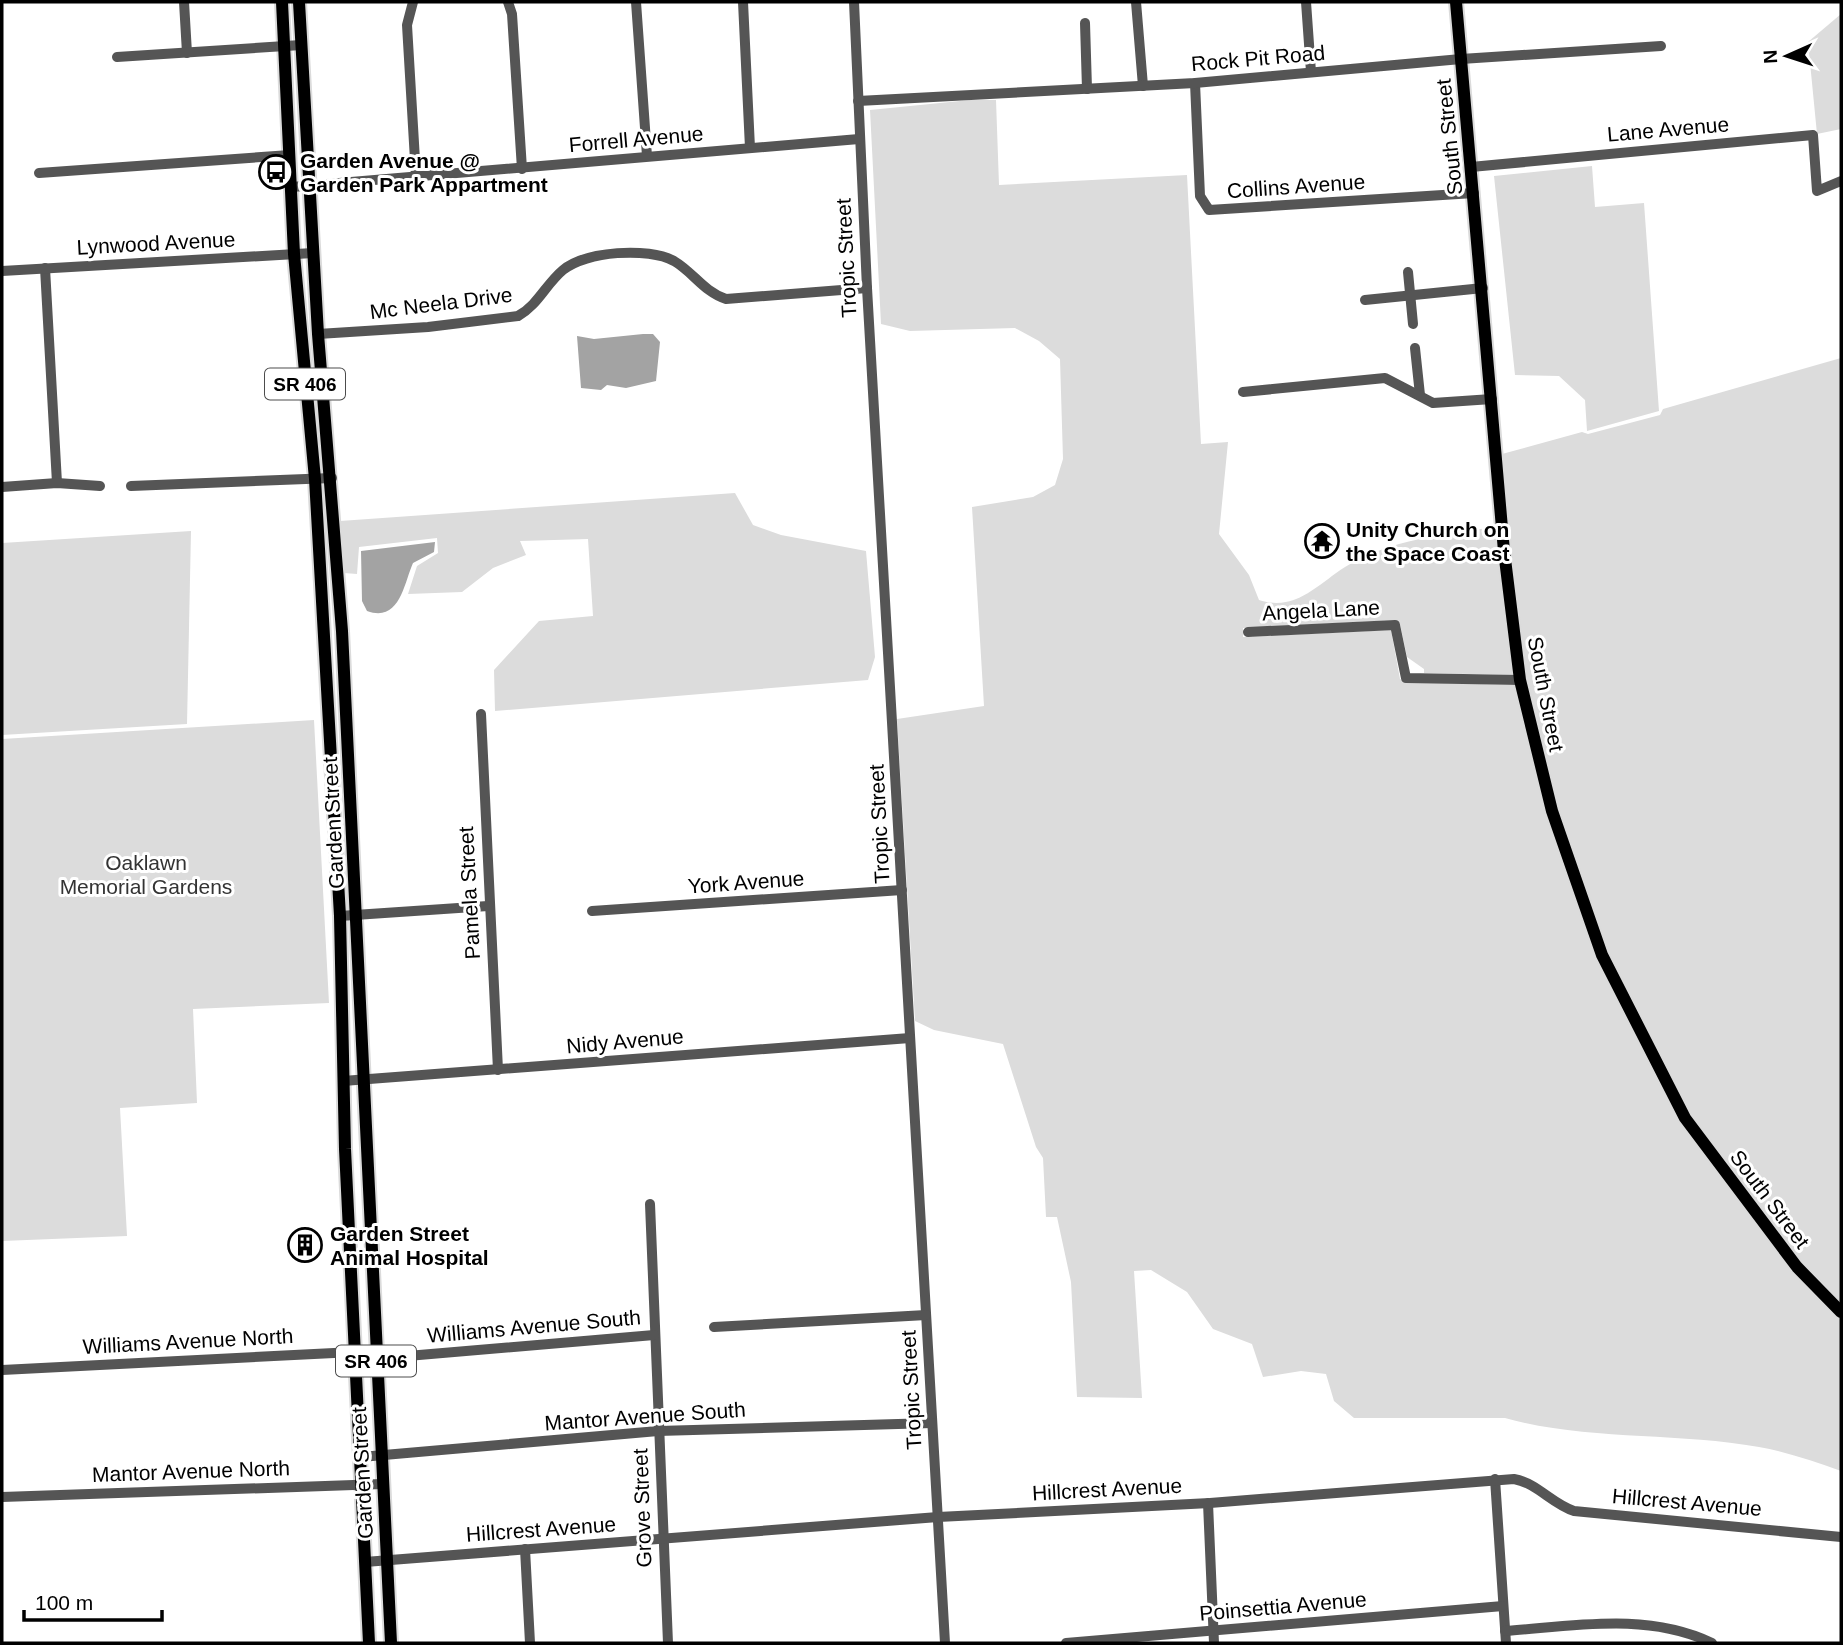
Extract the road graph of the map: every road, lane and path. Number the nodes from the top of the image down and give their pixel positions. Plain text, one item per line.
1 (184, 2) edge
2 (282, 2) edge
3 (299, 2) edge
4 (413, 2) edge
5 (508, 2) edge
6 (636, 2) edge
7 (743, 2) edge
8 (854, 2) edge
9 (1136, 2) edge
10 (1306, 2) edge
11 (1456, 2) edge
12 (1085, 23) dead end
13 (301, 45) junction
14 (1661, 46) dead end
15 (284, 47) junction
16 (187, 52) junction
17 (117, 57) dead end
18 (1461, 59) junction
19 (1311, 72) junction
20 (1195, 83) junction
21 (1143, 86) junction
22 (1087, 89) junction
23 (858, 101) junction
24 (859, 139) junction
25 (750, 148) junction
26 (290, 155) junction
27 (647, 156) junction
28 (1471, 167) junction
29 (522, 169) junction
30 (40, 173) dead end
31 (416, 177) junction
32 (1841, 181) edge
33 (292, 187) junction
34 (309, 187) junction
35 (1474, 192) junction
36 (313, 253) junction
37 (294, 254) junction
38 (45, 268) junction
39 (2, 271) edge
40 (1408, 272) dead end
41 (867, 288) junction
42 (1483, 288) junction
43 (1411, 297) junction
44 (1365, 300) dead end
45 (1413, 324) dead end
46 (318, 334) junction
47 (1415, 348) dead end
48 (1243, 393) dead end
49 (1420, 395) junction
50 (1492, 399) junction
51 (332, 478) junction
52 (314, 479) junction
53 (57, 483) junction
54 (100, 486) dead end
55 (131, 486) dead end
56 (2, 487) edge
57 (342, 631) junction
58 (323, 632) junction
59 (1248, 632) dead end
60 (1520, 680) junction
61 (481, 714) dead end
62 (351, 802) junction
63 (333, 803) junction
64 (902, 890) junction
65 (488, 906) junction
66 (592, 911) dead end
67 (358, 915) junction
68 (340, 916) junction
69 (340, 994) junction
70 (360, 994) junction
71 (910, 1038) junction
72 (498, 1070) junction
73 (363, 1079) junction
74 (343, 1081) junction
75 (650, 1204) dead end
76 (371, 1258) junction
77 (350, 1268) junction
78 (1841, 1312) edge
79 (926, 1315) junction
80 (714, 1327) dead end
81 (654, 1335) junction
82 (354, 1352) junction
83 (376, 1358) junction
84 (2, 1370) edge
85 (932, 1423) junction
86 (658, 1432) junction
87 (381, 1456) junction
88 (360, 1457) junction
89 (1495, 1479) junction
90 (362, 1484) junction
91 (382, 1484) junction
92 (2, 1497) edge
93 (1208, 1503) junction
94 (938, 1517) junction
95 (1841, 1537) edge
96 (661, 1539) junction
97 (524, 1549) junction
98 (386, 1560) junction
99 (365, 1562) junction
100 (1503, 1606) junction
101 (1214, 1631) junction
102 (1505, 1631) junction
103 (369, 1643) edge
104 (391, 1643) edge
105 (530, 1643) edge
106 (668, 1643) edge
107 (945, 1643) edge
108 (1066, 1643) edge
109 (1214, 1643) edge
110 (1506, 1643) edge
111 (1712, 1643) edge

1 - 16 street
2 - 15 main road, Garden Street / SR 406
3 - 13 main road, Garden Street / SR 406
4 - 31 street
5 - 29 street
6 - 27 street
7 - 25 street
8 - 23 street, Tropic Street
9 - 21 street
10 - 19 street
11 - 18 main road, South Street
12 - 22 street
13 - 15 street
13 - 34 main road, Garden Street / SR 406
14 - 18 street, Rock Pit Road
15 - 16 street
15 - 26 main road, Garden Street / SR 406
16 - 17 street
18 - 19 street, Rock Pit Road
18 - 28 main road, South Street
19 - 20 street, Rock Pit Road
20 - 21 street, Rock Pit Road
20 - 35 street, Collins Avenue
21 - 22 street, Rock Pit Road
22 - 23 street, Rock Pit Road
23 - 24 street, Tropic Street
24 - 25 street, Forrell Avenue
24 - 41 street, Tropic Street
25 - 27 street, Forrell Avenue
26 - 30 street
26 - 33 main road, Garden Street / SR 406
27 - 29 street, Forrell Avenue
28 - 32 street, Lane Avenue
28 - 35 main road, South Street
29 - 31 street, Forrell Avenue
31 - 34 street, Forrell Avenue
33 - 34 street, Forrell Avenue
33 - 37 main road, Garden Street / SR 406
34 - 36 main road, Garden Street / SR 406
35 - 42 main road, South Street
36 - 37 street, Lynwood Avenue
36 - 46 main road, Garden Street / SR 406
37 - 38 street, Lynwood Avenue
37 - 52 main road, Garden Street / SR 406
38 - 39 street, Lynwood Avenue
38 - 53 street
40 - 43 street
41 - 46 street, Mc Neela Drive
41 - 64 street, Tropic Street
42 - 43 street
42 - 50 main road, South Street
43 - 44 street
43 - 45 street
46 - 51 main road, Garden Street / SR 406
47 - 49 street
48 - 49 street
49 - 50 street
50 - 60 main road, South Street
51 - 52 street
51 - 57 main road, Garden Street / SR 406
52 - 55 street
52 - 58 main road, Garden Street / SR 406
53 - 54 street
53 - 56 street
57 - 58 street
57 - 62 main road, Garden Street / SR 406
58 - 63 main road, Garden Street / SR 406
59 - 60 street, Angela Lane
60 - 78 main road, South Street
61 - 65 street, Pamela Street
62 - 63 street
62 - 67 main road, Garden Street / SR 406
63 - 68 main road, Garden Street / SR 406
64 - 66 street, York Avenue
64 - 71 street, Tropic Street
65 - 67 street
65 - 72 street, Pamela Street
67 - 68 street
67 - 70 main road, Garden Street / SR 406
68 - 69 main road, Garden Street / SR 406
69 - 70 street
69 - 74 main road, Garden Street / SR 406
70 - 73 main road, Garden Street / SR 406
71 - 72 street, Nidy Avenue
71 - 79 street, Tropic Street
72 - 73 street, Nidy Avenue
73 - 74 street, Nidy Avenue
73 - 76 main road, Garden Street / SR 406
74 - 77 main road, Garden Street / SR 406
75 - 81 street, Grove Street
76 - 77 main road
76 - 83 main road, Garden Street / SR 406
77 - 82 main road, Garden Street / SR 406
79 - 80 street
79 - 85 street, Tropic Street
81 - 83 street, Williams Avenue South
81 - 86 street, Grove Street
82 - 83 street, Williams Avenue North
82 - 84 street, Williams Avenue North
82 - 88 main road, Garden Street / SR 406
83 - 87 main road, Garden Street / SR 406
85 - 86 street, Mantor Avenue South
85 - 94 street, Tropic Street
86 - 87 street, Mantor Avenue South
86 - 96 street, Grove Street
87 - 88 street, Mantor Avenue South
87 - 91 main road, Garden Street / SR 406
88 - 90 main road, Garden Street / SR 406
89 - 93 street, Hillcrest Avenue
89 - 95 street, Hillcrest Avenue
89 - 100 street
90 - 91 street, Mantor Avenue North
90 - 92 street, Mantor Avenue North
90 - 99 main road, Garden Street / SR 406
91 - 98 main road, Garden Street / SR 406
93 - 94 street, Hillcrest Avenue
93 - 101 street
94 - 96 street, Hillcrest Avenue
94 - 107 street, Tropic Street
96 - 97 street, Hillcrest Avenue
96 - 106 street, Grove Street
97 - 98 street, Hillcrest Avenue
97 - 105 street
98 - 99 street, Hillcrest Avenue
98 - 104 main road, Garden Street / SR 406
99 - 103 main road, Garden Street / SR 406
100 - 101 street, Poinsettia Avenue
100 - 102 street
101 - 108 street, Poinsettia Avenue
101 - 109 street
102 - 110 street
102 - 111 street

